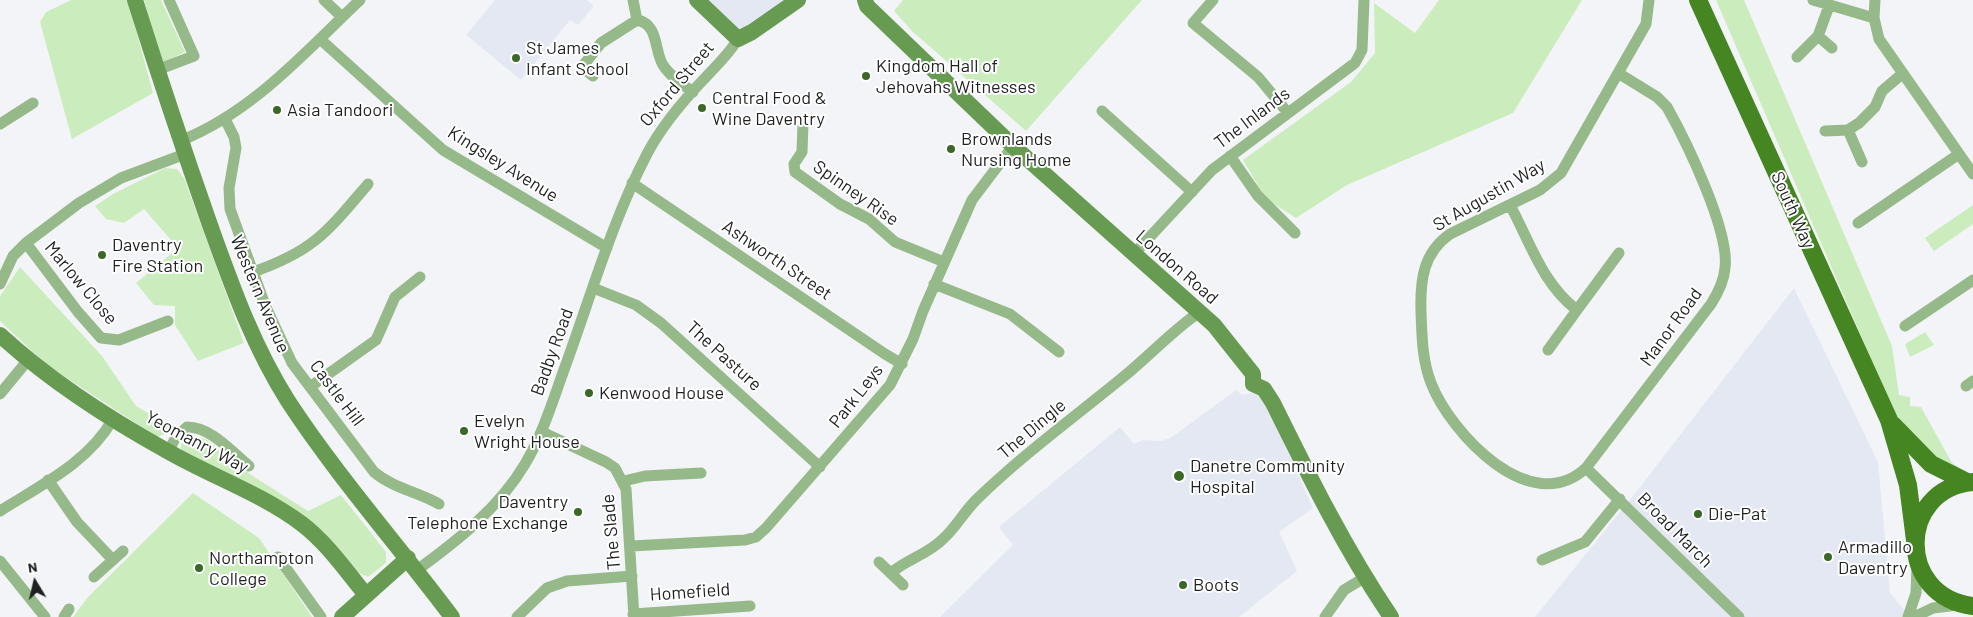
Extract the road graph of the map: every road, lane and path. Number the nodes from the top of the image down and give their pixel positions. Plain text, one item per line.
1 (135, 0) edge
2 (169, 0) edge
3 (324, 0) edge
4 (360, 0) edge
5 (633, 0) edge
6 (698, 0) edge
7 (798, 0) edge
8 (865, 0) edge
9 (1213, 0) edge
10 (1364, 0) edge
11 (1648, 0) edge
12 (1698, 0) edge
13 (1813, 0) edge
14 (1875, 0) edge
15 (1829, 6) junction
16 (342, 17) junction
17 (1874, 18) junction
18 (637, 20) junction
19 (1818, 36) junction
20 (320, 39) junction
21 (738, 39) junction
22 (1832, 48) dead end
23 (1797, 57) dead end
24 (157, 70) junction
25 (1618, 73) junction
26 (1902, 74) junction
27 (593, 76) dead end
28 (693, 92) junction
29 (33, 104) dead end
30 (1102, 111) dead end
31 (1288, 113) junction
32 (225, 120) junction
33 (0, 124) edge
34 (803, 124) dead end
35 (1848, 130) junction
36 (1825, 131) dead end
37 (1013, 146) junction
38 (182, 147) junction
39 (1959, 154) junction
40 (1230, 156) junction
41 (1862, 162) dead end
42 (1973, 174) edge
43 (632, 183) junction
44 (368, 184) dead end
45 (1192, 192) junction
46 (1510, 205) junction
47 (1858, 223) dead end
48 (1295, 233) dead end
49 (26, 243) junction
50 (607, 248) junction
51 (1619, 253) dead end
52 (1133, 255) junction
53 (944, 262) junction
54 (253, 272) junction
55 (420, 277) dead end
56 (1973, 280) edge
57 (0, 284) edge
58 (934, 284) junction
59 (593, 288) junction
60 (1577, 310) junction
61 (1196, 311) junction
62 (168, 321) dead end
63 (1905, 326) dead end
64 (0, 335) edge
65 (1548, 350) dead end
66 (1059, 352) dead end
67 (28, 360) junction
68 (902, 364) junction
69 (310, 387) junction
70 (0, 394) edge
71 (114, 419) junction
72 (1889, 420) junction
73 (542, 432) junction
74 (168, 452) junction
75 (249, 466) dead end
76 (820, 467) junction
77 (1586, 468) junction
78 (701, 473) dead end
79 (48, 480) junction
80 (624, 481) junction
81 (1970, 482) edge
82 (1620, 499) junction
83 (439, 504) dead end
84 (0, 511) edge
85 (1915, 540) junction
86 (631, 546) junction
87 (123, 551) dead end
88 (278, 557) dead end
89 (113, 560) junction
90 (1542, 560) dead end
91 (0, 561) edge
92 (879, 562) dead end
93 (1917, 562) junction
94 (413, 564) junction
95 (891, 573) junction
96 (632, 576) junction
97 (94, 577) dead end
98 (1364, 578) junction
99 (903, 585) dead end
100 (366, 595) junction
101 (1967, 605) edge
102 (750, 606) dead end
103 (633, 615) edge
104 (45, 617) edge
105 (321, 617) edge
106 (342, 617) edge
107 (452, 617) edge
108 (517, 617) edge
109 (1325, 617) edge
110 (1391, 617) edge
111 (1739, 617) edge
112 (1908, 617) edge
113 (1914, 617) edge

1 - 24 street, Western Avenue
2 - 24 street
3 - 16 street
4 - 16 street
5 - 18 street
6 - 21 street
7 - 21 street, Oxford Street
8 - 37 street, London Road
9 - 31 street
10 - 31 street, The Inlands
11 - 25 street, St Augustin Way
12 - 72 main road, South Way
13 - 15 street
14 - 17 street
15 - 17 street
15 - 19 street
16 - 20 street
17 - 26 street
18 - 27 street
18 - 28 street
19 - 22 street
19 - 23 street
20 - 32 street
20 - 50 street, Kingsley Avenue
21 - 28 street, Oxford Street
24 - 38 street, Western Avenue
25 - 46 street, St Augustin Way
25 - 77 street, Manor Road
26 - 35 street
26 - 39 street
28 - 43 street, Oxford Street
29 - 33 street
30 - 45 street
31 - 40 street, The Inlands
32 - 38 street
32 - 54 street, Castle Hill
34 - 53 street, Spinney Rise
35 - 36 street
35 - 41 street
37 - 52 street, London Road
37 - 53 street, Park Leys
38 - 49 street
38 - 94 street, Western Avenue
39 - 42 street
39 - 47 street
40 - 45 street, The Inlands
40 - 48 street
43 - 50 street, Oxford Street
43 - 68 street, Ashworth Street
44 - 54 street
45 - 52 street, The Inlands
46 - 60 street
46 - 77 street, St Augustin Way
49 - 57 street
49 - 62 street, Marlow Close
50 - 59 street, Badby Road
51 - 60 street
52 - 61 street, London Road
53 - 58 street, Park Leys
54 - 69 street, Castle Hill
55 - 69 street
56 - 63 street
58 - 66 street
58 - 68 street, Park Leys
59 - 73 street, Badby Road
59 - 76 street, The Pasture
60 - 65 street
61 - 95 street, The Dingle
61 - 98 street, London Road
64 - 67 street, Yeomanry Way
67 - 70 street
67 - 71 street, Yeomanry Way
68 - 76 street, Park Leys
69 - 83 street, Castle Hill
71 - 74 street, Yeomanry Way
71 - 79 street
72 - 81 main road, South Way
72 - 85 main road, South Way
73 - 80 street, The Slade
73 - 94 street, Badby Road
74 - 75 street
74 - 100 street, Yeomanry Way
76 - 86 street, Park Leys
77 - 82 street, Broad March
78 - 80 street
79 - 84 street
79 - 89 street
80 - 86 street, The Slade
81 - 85 main road
82 - 90 street
82 - 111 street, Broad March
85 - 93 main road, South Way
86 - 96 street, The Slade
87 - 89 street
88 - 105 street
89 - 97 street
91 - 104 street
92 - 95 street
93 - 101 main road
93 - 112 street
94 - 100 street
94 - 107 street, Western Avenue
95 - 99 street
96 - 103 street, The Slade
96 - 108 street
98 - 109 street
98 - 110 street, London Road
100 - 106 street
101 - 113 street
102 - 103 street, Homefield

